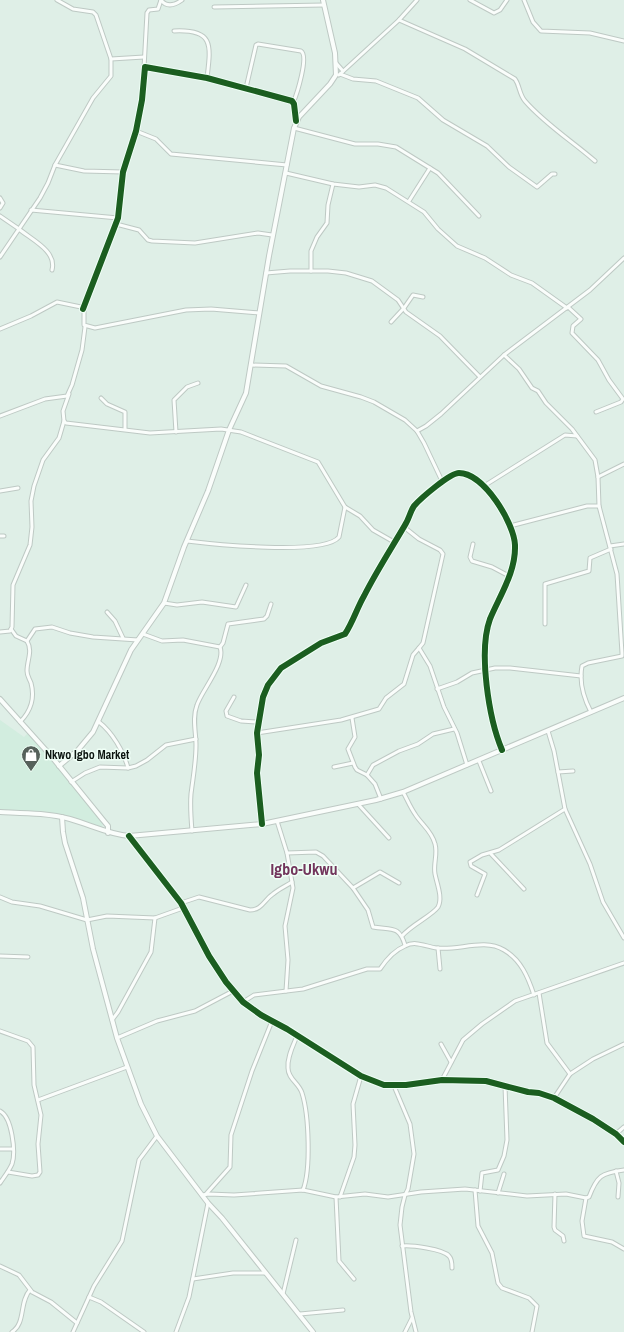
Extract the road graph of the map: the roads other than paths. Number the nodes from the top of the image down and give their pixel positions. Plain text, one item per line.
1 (57, 0) edge
2 (161, 0) edge
3 (182, 0) edge
4 (323, 0) edge
5 (417, 0) edge
6 (470, 0) edge
7 (507, 0) edge
8 (524, 0) edge
9 (324, 5) junction
10 (214, 8) dead end
11 (399, 20) junction
12 (174, 31) dead end
13 (624, 41) edge
14 (144, 57) junction
15 (111, 58) junction
16 (336, 63) junction
17 (144, 68) junction
18 (343, 71) junction
19 (340, 74) junction
20 (207, 78) junction
21 (334, 78) junction
22 (246, 88) junction
23 (293, 103) junction
24 (296, 121) junction
25 (294, 128) junction
26 (136, 131) junction
27 (595, 161) dead end
28 (55, 165) junction
29 (286, 165) junction
30 (430, 168) junction
31 (123, 172) junction
32 (286, 173) junction
33 (555, 174) dead end
34 (333, 184) junction
35 (0, 198) edge
36 (409, 201) junction
37 (0, 208) edge
38 (32, 210) junction
39 (0, 216) edge
40 (479, 216) dead end
41 (118, 218) junction
42 (116, 224) junction
43 (19, 229) junction
44 (272, 235) junction
45 (0, 257) edge
46 (624, 258) edge
47 (52, 270) dead end
48 (311, 271) junction
49 (266, 272) junction
50 (423, 296) dead end
51 (83, 308) junction
52 (404, 308) junction
53 (568, 308) junction
54 (259, 313) junction
55 (391, 322) dead end
56 (85, 327) junction
57 (0, 329) edge
58 (504, 355) junction
59 (251, 365) junction
60 (480, 377) junction
61 (198, 383) dead end
62 (69, 394) junction
63 (58, 398) junction
64 (101, 398) dead end
65 (623, 400) edge
66 (66, 402) junction
67 (596, 412) dead end
68 (0, 416) edge
69 (64, 421) junction
70 (125, 429) junction
71 (229, 430) junction
72 (417, 431) junction
73 (176, 432) junction
74 (577, 436) junction
75 (624, 464) edge
76 (598, 477) junction
77 (442, 481) junction
78 (484, 486) junction
79 (18, 488) dead end
80 (0, 491) edge
81 (599, 506) junction
82 (345, 507) junction
83 (510, 526) junction
84 (404, 527) junction
85 (187, 541) junction
86 (394, 542) junction
87 (473, 544) dead end
88 (624, 544) edge
89 (610, 547) junction
90 (509, 576) junction
91 (246, 585) dead end
92 (164, 603) junction
93 (271, 604) dead end
94 (107, 612) dead end
95 (545, 624) dead end
96 (11, 629) junction
97 (0, 632) edge
98 (143, 634) junction
99 (123, 638) junction
100 (138, 640) junction
101 (27, 641) junction
102 (220, 647) junction
103 (419, 648) junction
104 (623, 655) edge
105 (486, 669) junction
106 (581, 676) junction
107 (437, 688) junction
108 (234, 698) dead end
109 (624, 698) edge
110 (0, 699) edge
111 (591, 712) junction
112 (352, 718) junction
113 (20, 722) junction
114 (99, 722) junction
115 (258, 722) junction
116 (454, 729) junction
117 (548, 730) junction
118 (257, 733) junction
119 (196, 739) junction
120 (502, 750) junction
121 (479, 761) junction
122 (353, 763) junction
123 (467, 765) junction
124 (59, 766) junction
125 (334, 767) dead end
126 (128, 768) junction
127 (573, 771) dead end
128 (558, 772) junction
129 (367, 775) junction
130 (71, 782) junction
131 (491, 791) dead end
132 (403, 792) junction
133 (381, 799) junction
134 (358, 804) junction
135 (566, 809) junction
136 (0, 812) edge
137 (62, 817) junction
138 (277, 821) junction
139 (104, 822) junction
140 (262, 824) junction
141 (102, 831) junction
142 (192, 831) junction
143 (108, 833) junction
144 (129, 836) junction
145 (389, 838) dead end
146 (287, 852) junction
147 (491, 854) junction
148 (292, 882) junction
149 (399, 883) dead end
150 (353, 888) junction
151 (524, 889) dead end
152 (477, 895) dead end
153 (0, 896) edge
154 (181, 903) junction
155 (184, 908) junction
156 (155, 918) junction
157 (87, 920) junction
158 (402, 936) junction
159 (624, 938) edge
160 (405, 946) junction
161 (438, 948) junction
162 (0, 956) edge
163 (28, 958) dead end
164 (624, 963) edge
165 (440, 969) dead end
166 (233, 991) junction
167 (286, 991) junction
168 (539, 993) junction
169 (534, 994) junction
170 (243, 1002) junction
171 (112, 1020) junction
172 (272, 1021) junction
173 (0, 1031) edge
174 (297, 1036) junction
175 (117, 1038) junction
176 (441, 1044) dead end
177 (624, 1044) edge
178 (451, 1062) junction
179 (127, 1067) junction
180 (570, 1074) junction
181 (361, 1076) junction
182 (442, 1080) junction
183 (394, 1086) junction
184 (505, 1086) junction
185 (554, 1098) junction
186 (38, 1100) junction
187 (0, 1111) edge
188 (624, 1128) edge
189 (616, 1134) junction
190 (157, 1136) junction
191 (624, 1142) edge
192 (0, 1148) edge
193 (13, 1149) junction
194 (624, 1170) edge
195 (616, 1171) junction
196 (8, 1172) junction
197 (504, 1174) dead end
198 (0, 1183) edge
199 (303, 1190) junction
200 (475, 1190) junction
201 (480, 1191) junction
202 (204, 1194) junction
203 (498, 1194) junction
204 (556, 1194) junction
205 (404, 1195) junction
206 (338, 1197) junction
207 (587, 1197) junction
208 (618, 1197) dead end
209 (590, 1202) dead end
210 (208, 1203) junction
211 (296, 1240) dead end
212 (564, 1242) dead end
213 (402, 1246) junction
214 (624, 1249) edge
215 (0, 1266) edge
216 (452, 1268) dead end
217 (266, 1273) junction
218 (193, 1279) junction
219 (354, 1279) dead end
220 (30, 1290) junction
221 (283, 1294) junction
222 (89, 1297) junction
223 (343, 1310) dead end
224 (300, 1314) junction
225 (412, 1318) junction
226 (77, 1323) junction
227 (12, 1332) edge
228 (73, 1332) edge
229 (144, 1332) edge
230 (176, 1332) edge
231 (313, 1332) edge
232 (405, 1332) edge
233 (416, 1332) edge
234 (532, 1332) edge

1 - 15 street
2 - 3 street
2 - 14 street
4 - 9 main road
5 - 11 street
6 - 7 street
8 - 13 street
9 - 10 street
9 - 16 main road
11 - 18 street
11 - 27 street
12 - 20 street
14 - 15 street
14 - 17 street
15 - 28 street
16 - 18 street
16 - 21 main road
17 - 20 street
17 - 26 street
18 - 19 street
19 - 21 street
19 - 33 street
20 - 22 street
21 - 24 main road
22 - 23 street
22 - 23 street
23 - 24 street
24 - 25 main road
25 - 29 main road
25 - 30 street
26 - 29 street
26 - 31 street
28 - 31 street
28 - 38 street
29 - 32 main road
30 - 36 street
30 - 40 street
31 - 41 street
32 - 34 street
32 - 44 main road
34 - 36 street
34 - 48 street
35 - 37 street
36 - 53 street
38 - 41 street
38 - 43 street
39 - 43 street
41 - 42 street
42 - 44 street
42 - 51 street
43 - 45 street
43 - 47 street
44 - 49 main road
46 - 53 street
48 - 49 street
48 - 52 street
49 - 54 main road
50 - 52 street
51 - 56 street
51 - 57 street
52 - 55 street
52 - 60 street
53 - 58 street
53 - 65 street
54 - 56 street
54 - 59 main road
56 - 62 street
58 - 60 street
58 - 74 street
59 - 71 main road
59 - 72 street
60 - 72 street
61 - 73 street
62 - 63 street
62 - 66 street
63 - 66 street
63 - 68 street
64 - 70 street
65 - 67 street
66 - 69 street
69 - 70 street
69 - 96 street
70 - 73 street
71 - 73 street
71 - 82 street
71 - 85 main road
72 - 77 street
74 - 76 street
74 - 78 street
75 - 76 street
76 - 81 street
77 - 78 street
77 - 84 street
78 - 83 street
79 - 80 street
81 - 83 street
81 - 89 street
82 - 85 street
82 - 86 street
83 - 90 street
84 - 86 street
84 - 103 street
85 - 92 main road
86 - 115 street
87 - 90 street
88 - 89 street
89 - 95 street
89 - 104 street
90 - 105 street
91 - 92 street
92 - 98 main road
93 - 102 street
94 - 99 street
96 - 97 street
96 - 101 street
98 - 100 main road
98 - 102 street
99 - 100 street
99 - 101 street
100 - 114 main road
101 - 113 street
102 - 119 street
103 - 107 street
103 - 112 street
104 - 106 street
105 - 106 street
105 - 107 street
105 - 120 street
106 - 111 street
107 - 116 street
108 - 115 street
109 - 111 main road
110 - 113 main road
111 - 117 main road
112 - 118 street
112 - 122 street
113 - 124 main road
114 - 124 main road
114 - 126 street
115 - 118 street
116 - 123 street
116 - 129 street
117 - 120 main road
117 - 128 street
118 - 140 street
119 - 126 street
119 - 142 street
120 - 121 main road
121 - 123 main road
121 - 131 street
122 - 125 street
122 - 129 street
123 - 132 main road
124 - 130 main road
126 - 130 street
127 - 128 street
128 - 135 street
129 - 133 street
130 - 139 main road
132 - 133 main road
132 - 158 street
133 - 134 main road
134 - 138 main road
134 - 145 street
135 - 147 street
135 - 159 street
136 - 137 main road
137 - 141 main road
137 - 157 main road
138 - 140 main road
138 - 146 street
139 - 141 main road
139 - 143 main road
140 - 142 main road
141 - 143 main road
142 - 144 main road
143 - 144 main road
144 - 154 street
146 - 148 street
146 - 150 street
147 - 151 street
147 - 152 street
148 - 154 street
148 - 167 street
149 - 150 street
150 - 158 street
153 - 157 street
154 - 155 street
155 - 156 street
155 - 166 street
156 - 157 street
156 - 171 street
157 - 171 main road
158 - 160 street
160 - 161 street
160 - 167 street
161 - 165 street
161 - 169 street
162 - 163 street
164 - 168 street
166 - 170 street
166 - 175 street
167 - 170 street
168 - 169 street
168 - 180 street
169 - 178 street
170 - 172 street
171 - 175 main road
172 - 174 street
172 - 202 street
173 - 186 street
174 - 181 street
174 - 199 street
175 - 179 main road
176 - 178 street
177 - 180 street
178 - 182 street
179 - 186 street
179 - 190 main road
180 - 185 street
181 - 183 street
181 - 206 street
182 - 183 street
182 - 184 street
183 - 205 street
184 - 185 street
184 - 201 street
185 - 189 street
186 - 196 street
187 - 193 street
188 - 189 street
189 - 191 street
190 - 202 main road
190 - 222 street
192 - 193 street
193 - 196 street
194 - 195 street
195 - 207 street
195 - 208 street
196 - 198 street
197 - 203 street
199 - 202 street
199 - 206 street
200 - 201 street
200 - 205 street
200 - 234 street
201 - 203 street
202 - 210 main road
203 - 204 street
204 - 207 street
204 - 212 street
205 - 206 street
205 - 213 street
206 - 219 street
207 - 209 street
207 - 214 street
210 - 217 main road
210 - 218 street
211 - 221 street
213 - 216 street
213 - 225 street
215 - 220 street
217 - 218 street
217 - 221 main road
218 - 230 street
220 - 226 street
220 - 227 street
221 - 224 main road
222 - 226 street
222 - 229 street
223 - 224 street
224 - 231 main road
225 - 232 street
225 - 233 street
226 - 228 street

